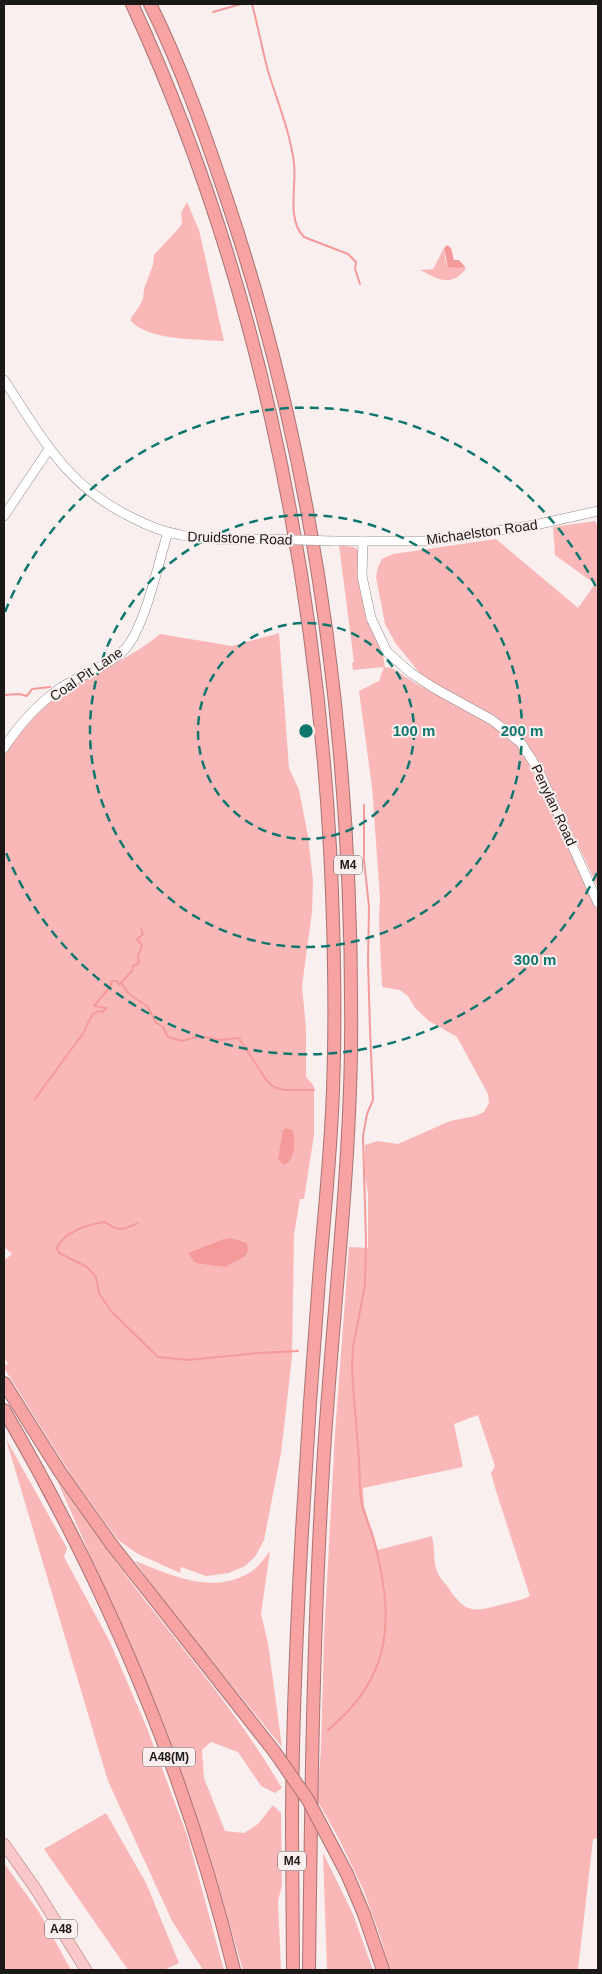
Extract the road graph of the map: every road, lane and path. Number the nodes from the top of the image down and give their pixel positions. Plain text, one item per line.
1 (132, 4) edge
2 (150, 4) edge
3 (4, 380) edge
4 (49, 449) junction
5 (598, 511) edge
6 (4, 516) edge
7 (168, 532) junction
8 (363, 541) junction
9 (4, 748) edge
10 (598, 904) edge
11 (4, 1384) edge
12 (4, 1410) edge
13 (4, 1844) edge
14 (86, 1970) edge
15 (234, 1970) edge
16 (293, 1970) edge
17 (309, 1970) edge
18 (383, 1970) edge

1 - 16 highway, M4
2 - 17 highway, M4
3 - 4 street, Druidstone Road
4 - 6 street
4 - 7 street, Druidstone Road
5 - 8 street, Michaelston Road
7 - 8 street, Druidstone Road, bridge
7 - 9 street, Coal Pit Lane
8 - 10 street, Penylan Road
11 - 18 highway, bridge
12 - 15 highway, A48(M)
13 - 14 main road, A48

